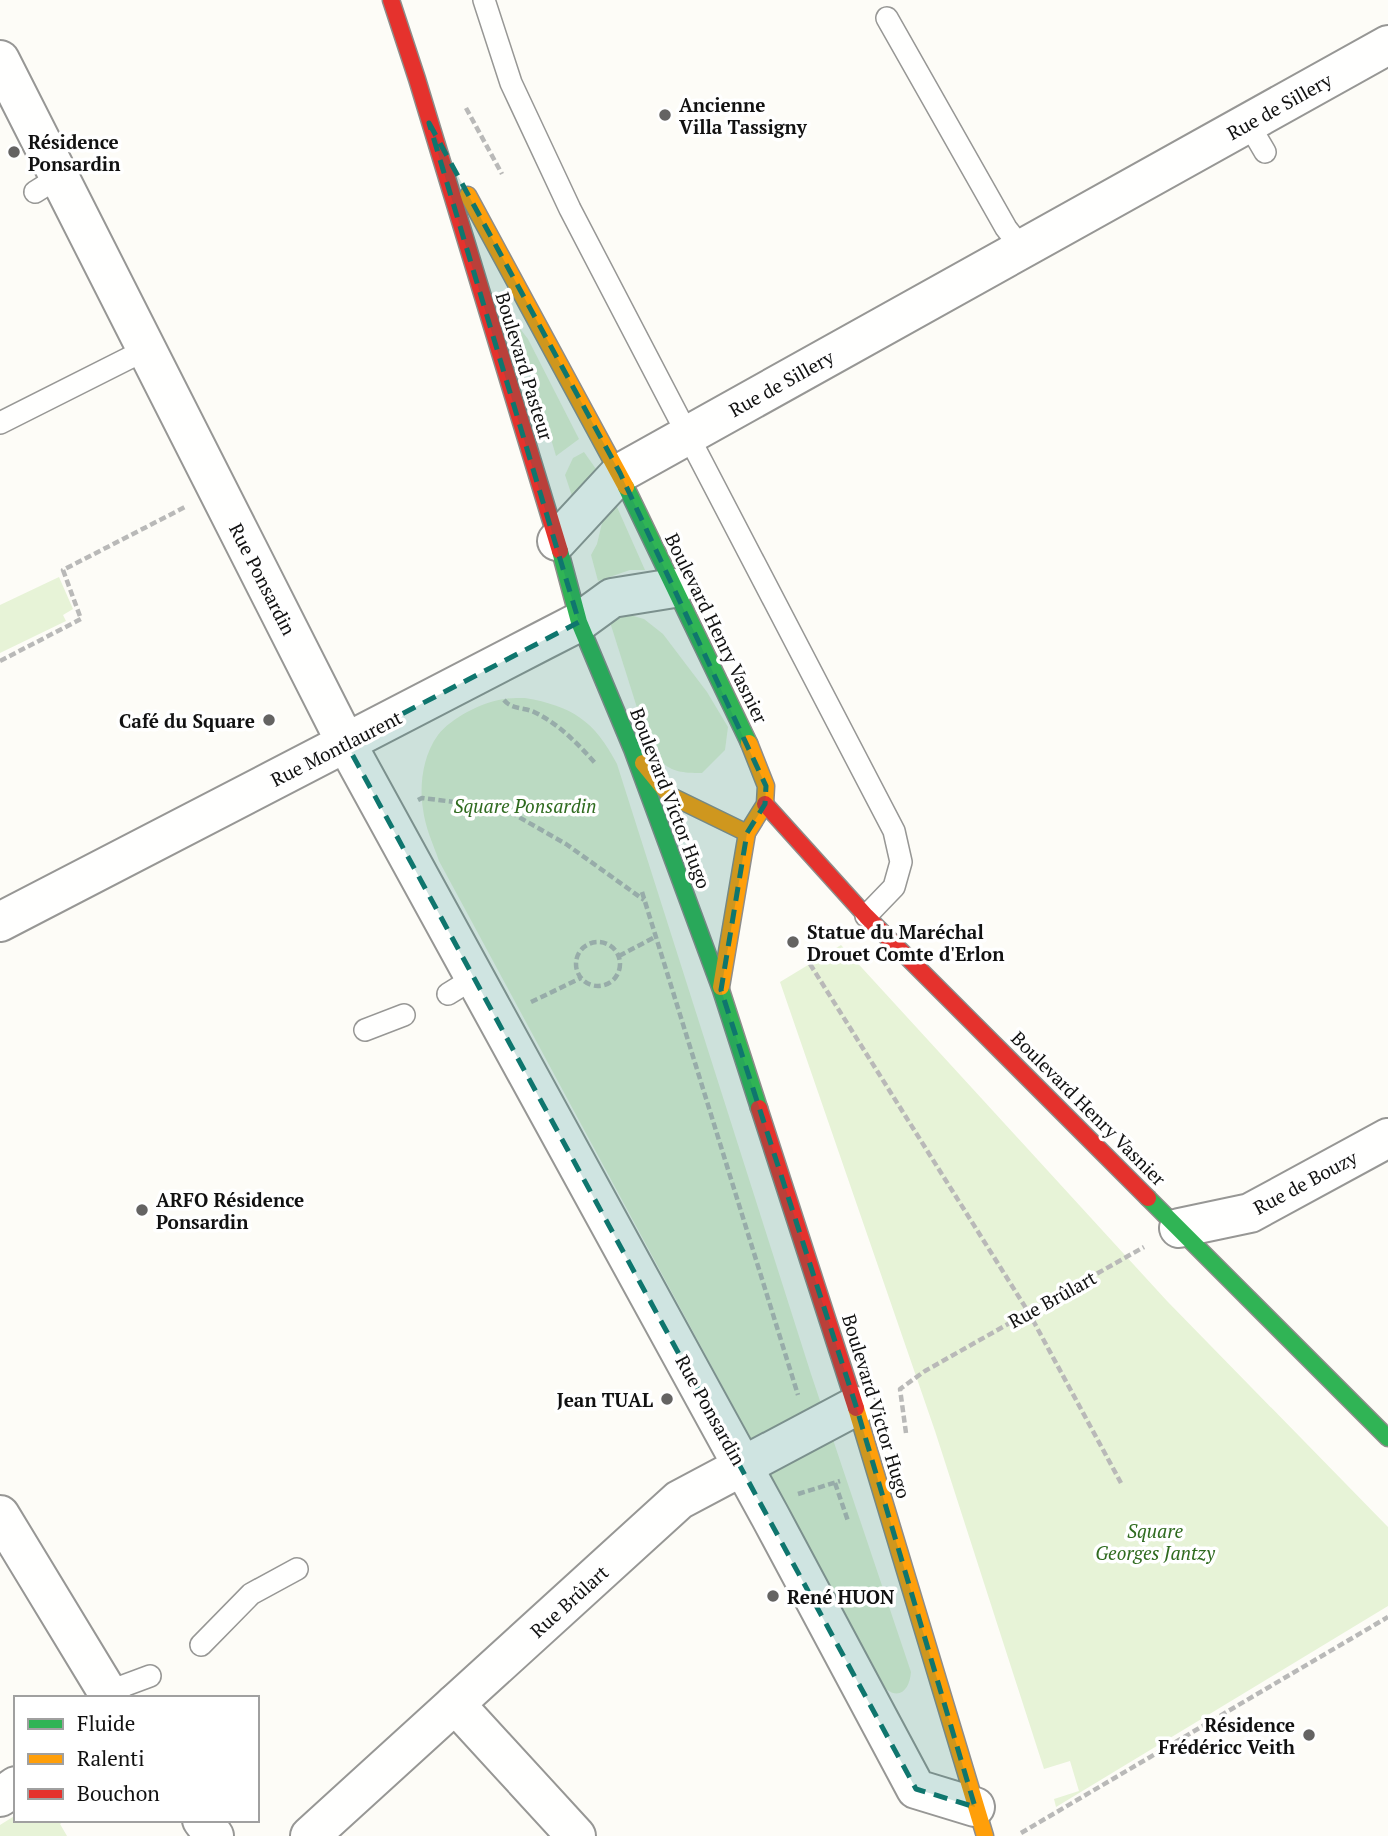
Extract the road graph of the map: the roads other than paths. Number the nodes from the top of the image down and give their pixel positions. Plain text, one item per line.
1 (391, 0) edge
2 (484, 0) edge
3 (887, 18) dead end
4 (1388, 45) edge
5 (0, 60) edge
6 (429, 123) junction
7 (1022, 249) junction
8 (145, 350) junction
9 (0, 423) edge
10 (687, 435) junction
11 (620, 472) junction
12 (557, 541) junction
13 (674, 588) junction
14 (579, 622) junction
15 (346, 743) junction
16 (632, 749) junction
17 (765, 804) junction
18 (747, 833) junction
19 (866, 916) junction
20 (0, 922) edge
21 (721, 990) junction
22 (404, 1015) dead end
23 (365, 1030) dead end
24 (1388, 1138) edge
25 (1179, 1228) junction
26 (856, 1406) junction
27 (1388, 1437) edge
28 (742, 1467) junction
29 (0, 1515) edge
30 (298, 1569) dead end
31 (201, 1645) dead end
32 (150, 1676) dead end
33 (109, 1695) edge
34 (455, 1704) junction
35 (980, 1821) edge
36 (310, 1836) edge
37 (576, 1836) edge

1 - 6 main road, Boulevard Pasteur
2 - 10 lane
3 - 7 lane
4 - 7 street, Rue de Sillery
5 - 8 street, Rue Ponsardin
6 - 11 main road, Boulevard Pasteur
6 - 12 main road, Boulevard Pasteur
7 - 10 street, Rue de Sillery
8 - 9 lane
8 - 15 street, Rue Ponsardin
10 - 11 street, Rue de Sillery
10 - 19 lane
11 - 12 street, Rue de Sillery
11 - 13 main road, Boulevard Henry Vasnier
12 - 14 main road, Boulevard Pasteur
13 - 14 street, Rue Montlaurent
13 - 17 main road, Boulevard Henry Vasnier
14 - 15 street, Rue Montlaurent
14 - 16 main road, Boulevard Victor Hugo
15 - 20 street, Rue Montlaurent
15 - 28 street, Rue Ponsardin
16 - 18 main road
16 - 21 main road, Boulevard Victor Hugo
17 - 18 main road
17 - 19 main road, Boulevard Henry Vasnier
18 - 21 main road, Boulevard Victor Hugo
19 - 25 main road, Boulevard Henry Vasnier
21 - 26 main road, Boulevard Victor Hugo
22 - 23 lane
24 - 25 street, Rue de Bouzy
25 - 27 main road, Boulevard Henry Vasnier
26 - 28 street, Rue Brûlart
26 - 35 main road, Boulevard Victor Hugo
28 - 34 street, Rue Brûlart
28 - 35 street, Rue Ponsardin
29 - 33 street
30 - 31 lane
32 - 33 lane
34 - 36 street, Rue Brûlart
34 - 37 street

